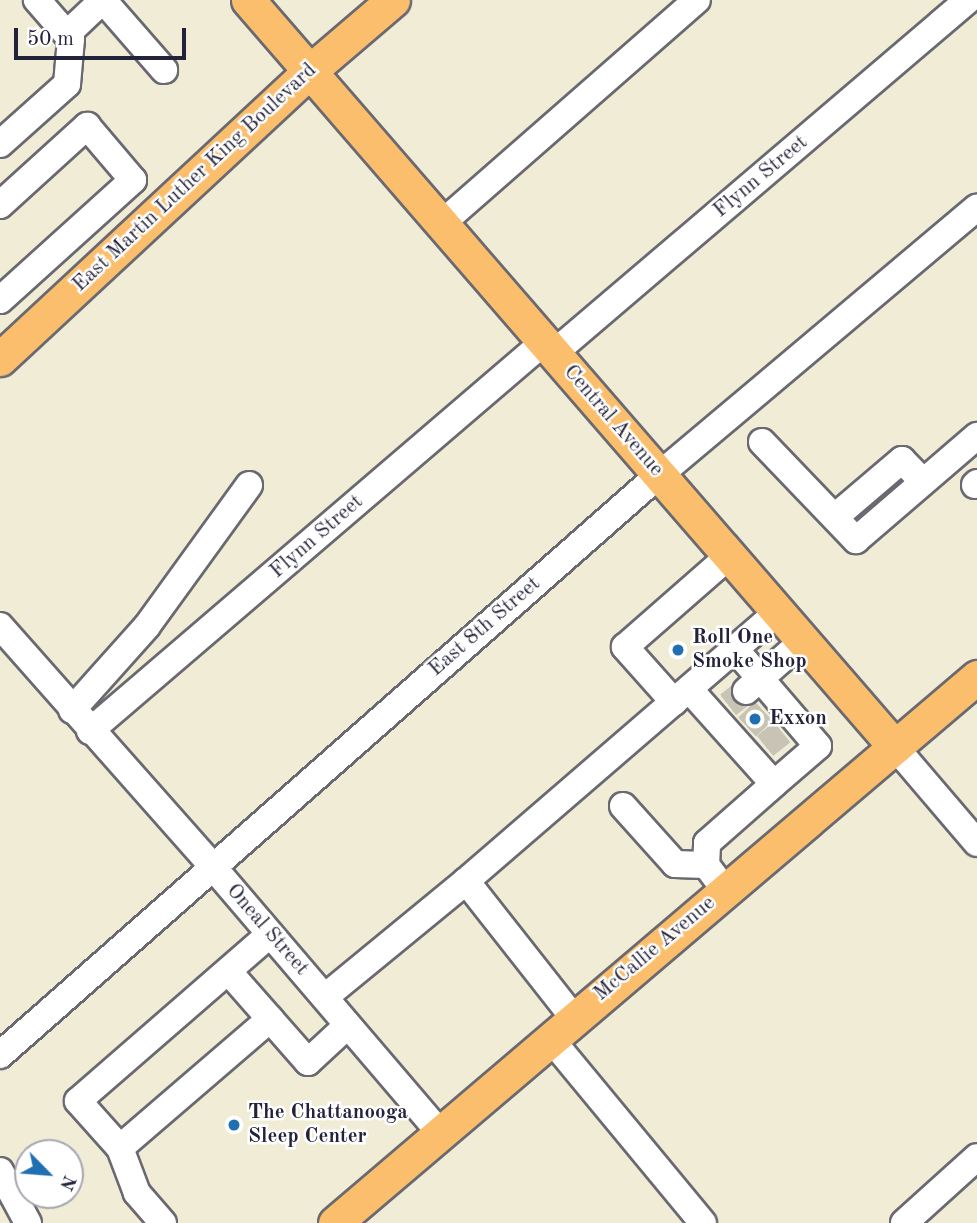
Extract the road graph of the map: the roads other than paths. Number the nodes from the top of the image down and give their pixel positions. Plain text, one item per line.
1 (37, 0) edge
2 (103, 0) edge
3 (248, 0) edge
4 (393, 0) edge
5 (697, 0) edge
6 (968, 0) edge
7 (67, 34) junction
8 (164, 70) dead end
9 (310, 71) junction
10 (0, 144) edge
11 (0, 205) edge
12 (977, 206) edge
13 (441, 224) junction
14 (0, 300) edge
15 (549, 348) junction
16 (0, 359) edge
17 (977, 436) edge
18 (762, 442) dead end
19 (659, 474) junction
20 (249, 485) dead end
21 (729, 556) junction
22 (778, 612) junction
23 (0, 626) edge
24 (803, 642) junction
25 (735, 649) junction
26 (977, 677) edge
27 (681, 695) junction
28 (737, 698) junction
29 (72, 710) junction
30 (756, 719) junction
31 (90, 731) junction
32 (774, 739) junction
33 (895, 747) junction
34 (774, 784) junction
35 (623, 806) dead end
36 (977, 843) edge
37 (213, 867) junction
38 (715, 877) junction
39 (466, 881) junction
40 (270, 934) junction
41 (228, 971) junction
42 (325, 996) junction
43 (270, 1019) junction
44 (348, 1025) junction
45 (562, 1028) junction
46 (0, 1055) edge
47 (440, 1133) junction
48 (120, 1148) junction
49 (977, 1157) edge
50 (0, 1171) edge
51 (28, 1223) edge
52 (163, 1223) edge
53 (335, 1223) edge
54 (703, 1223) edge
55 (904, 1223) edge

1 - 7 street
2 - 7 street
2 - 8 street
3 - 9 main road, Central Avenue
4 - 9 main road, East Martin Luther King Boulevard
5 - 13 street
6 - 15 street, Flynn Street
7 - 10 street
9 - 13 main road, Central Avenue
9 - 16 main road, East Martin Luther King Boulevard
11 - 14 street
12 - 19 street, East 8th Street
13 - 15 main road, Central Avenue
15 - 19 main road, Central Avenue
15 - 31 street, Flynn Street
17 - 18 street
19 - 21 main road, Central Avenue
19 - 37 street, East 8th Street
20 - 29 street
21 - 22 main road, Central Avenue
21 - 27 street
22 - 24 main road, Central Avenue
22 - 25 street
23 - 29 street, Oneal Street
24 - 28 street
24 - 33 main road, Central Avenue
25 - 27 street
25 - 28 street
26 - 33 main road, McCallie Avenue
27 - 28 street
27 - 39 street
28 - 30 street
28 - 30 street
29 - 31 street, Oneal Street
30 - 32 street
30 - 32 street
31 - 37 street, Oneal Street
32 - 34 street
32 - 34 street
33 - 36 street, Central Avenue
33 - 38 main road, McCallie Avenue
34 - 38 street
35 - 38 street
37 - 40 street, Oneal Street
37 - 46 street, East 8th Street
38 - 45 main road, McCallie Avenue
39 - 42 street
39 - 45 street
40 - 41 street
40 - 42 street, Oneal Street
41 - 43 street
41 - 48 street
42 - 44 street, Oneal Street
43 - 44 street
43 - 48 street
44 - 47 street, Oneal Street
45 - 47 main road, McCallie Avenue
45 - 54 street
47 - 53 main road, McCallie Avenue
48 - 52 street
49 - 55 street
50 - 51 street

